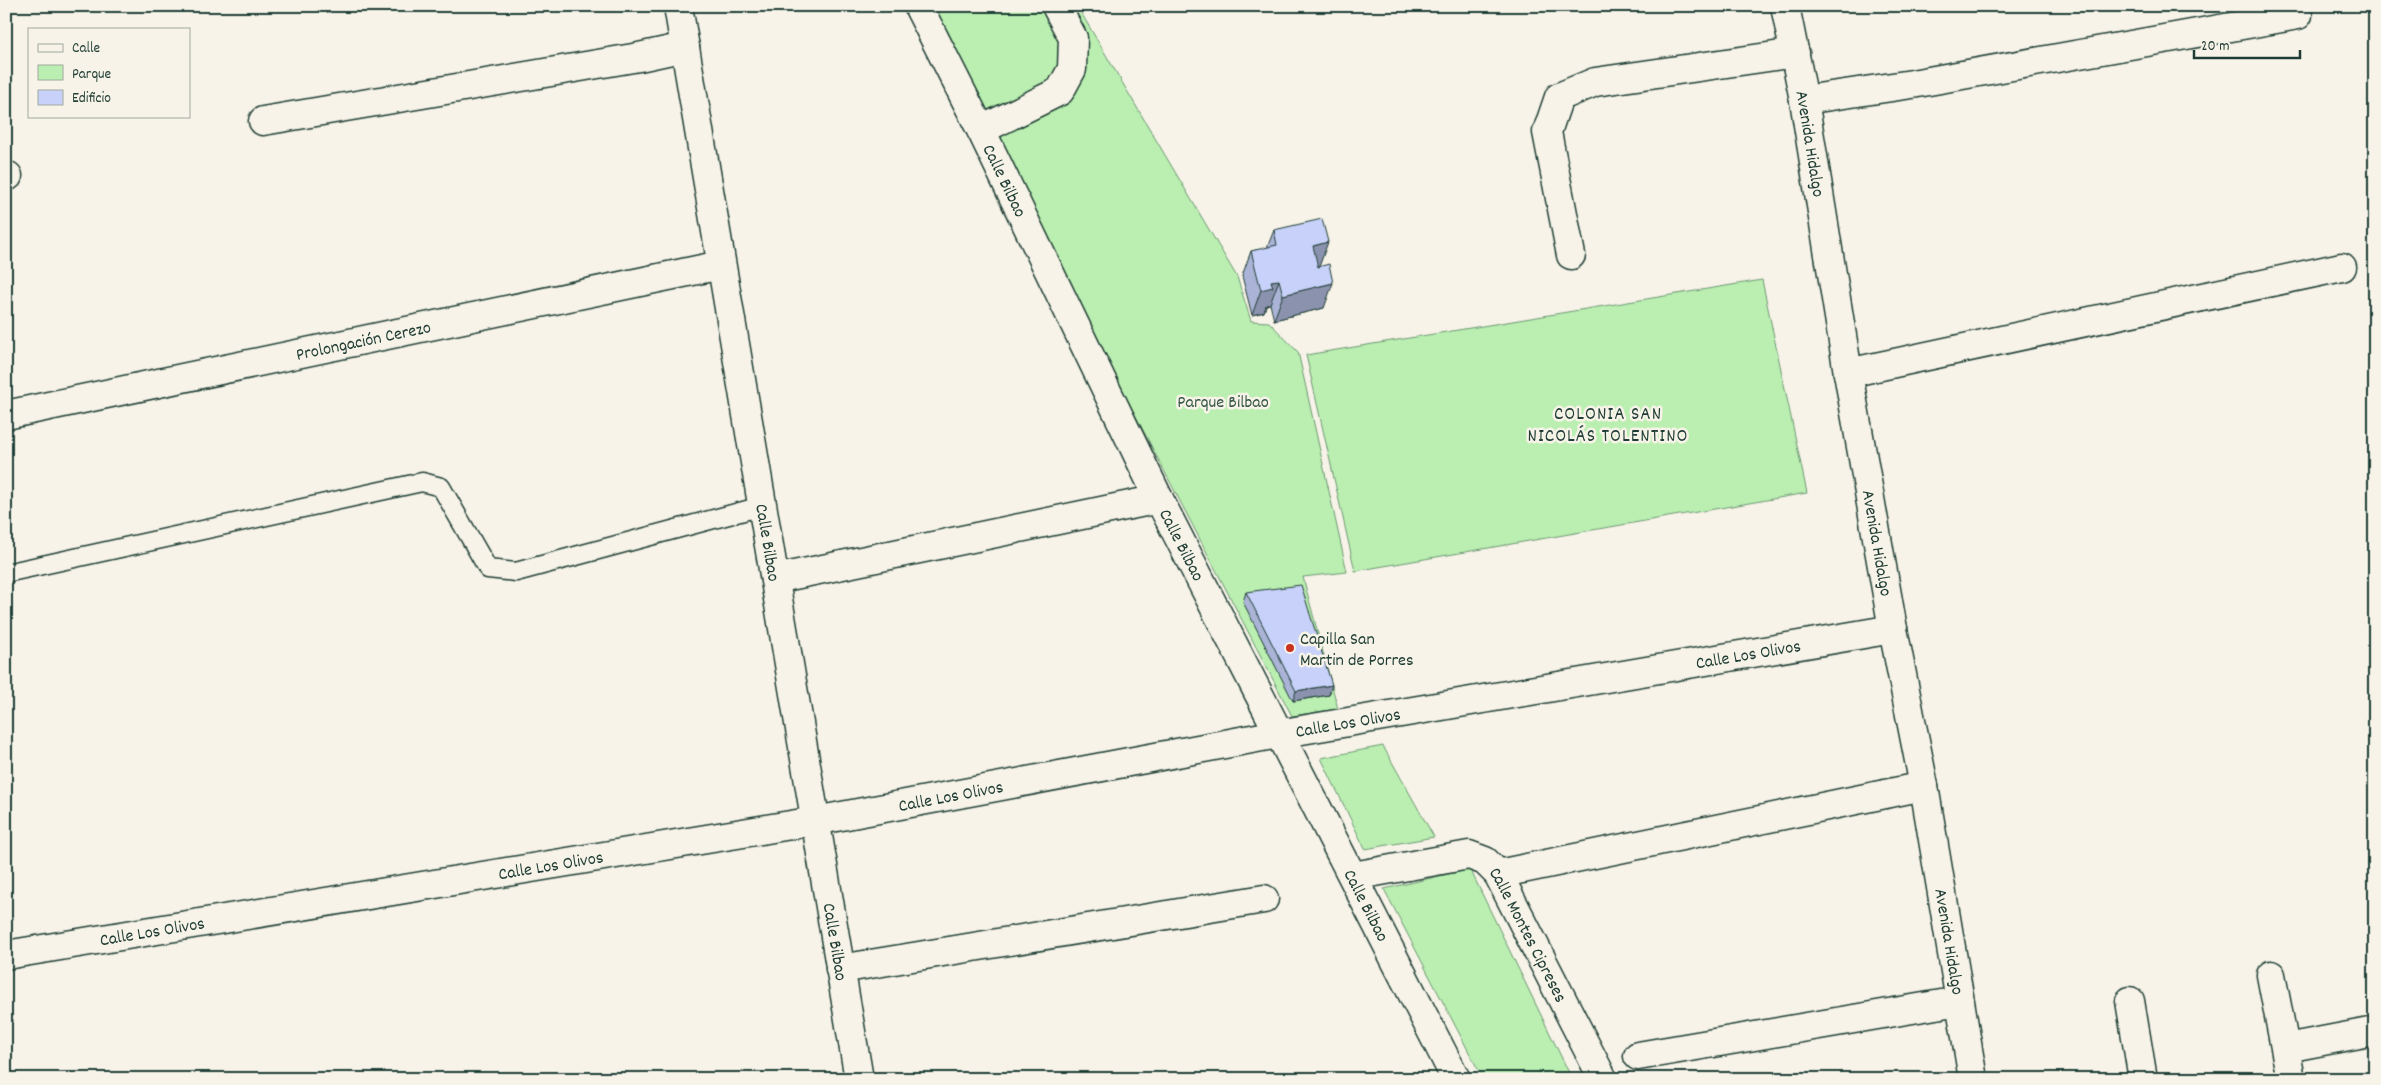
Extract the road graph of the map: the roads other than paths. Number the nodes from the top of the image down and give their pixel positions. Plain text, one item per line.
1 (678, 6) edge
2 (918, 6) edge
3 (1056, 6) edge
4 (1786, 6) edge
5 (2298, 15) dead end
6 (685, 47) junction
7 (1795, 53) junction
8 (1804, 100) junction
9 (263, 121) dead end
10 (981, 130) junction
11 (1571, 255) dead end
12 (722, 266) junction
13 (2342, 267) dead end
14 (1848, 372) junction
15 (6, 416) edge
16 (1159, 499) junction
17 (762, 506) junction
18 (6, 573) edge
19 (775, 579) junction
20 (1893, 629) junction
21 (1278, 734) junction
22 (1924, 786) junction
23 (815, 821) junction
24 (1498, 874) junction
25 (1353, 876) junction
26 (1264, 899) dead end
27 (6, 954) edge
28 (840, 969) junction
29 (2271, 975) dead end
30 (2130, 1001) dead end
31 (1959, 1002) junction
32 (2375, 1031) edge
33 (2286, 1048) junction
34 (1638, 1056) dead end
35 (859, 1079) edge
36 (1456, 1079) edge
37 (1603, 1079) edge
38 (1973, 1079) edge
39 (2143, 1079) edge
40 (2291, 1079) edge

1 - 6 street, Calle Bilbao
2 - 10 street, Calle Bilbao
3 - 10 street
4 - 7 street, Avenida Hidalgo
5 - 8 street
6 - 9 street
6 - 12 street, Calle Bilbao
7 - 8 street, Avenida Hidalgo
7 - 11 street
8 - 14 street, Avenida Hidalgo
10 - 16 street, Calle Bilbao
12 - 15 street, Prolongación Cerezo
12 - 17 street, Calle Bilbao
13 - 14 street
14 - 20 street, Avenida Hidalgo
16 - 19 street
16 - 21 street, Calle Bilbao
17 - 18 lane
17 - 19 street, Calle Bilbao
19 - 23 street, Calle Bilbao
20 - 21 street, Calle Los Olivos
20 - 22 street, Avenida Hidalgo
21 - 23 street, Calle Los Olivos
21 - 25 street, Calle Bilbao
22 - 24 street
22 - 31 street, Avenida Hidalgo
23 - 27 street, Calle Los Olivos
23 - 28 street, Calle Bilbao
24 - 25 street, Calle Montes Cipreses
24 - 37 street, Calle Montes Cipreses
25 - 36 street, Calle Bilbao
26 - 28 street
28 - 35 street, Calle Bilbao
29 - 33 street
30 - 39 street
31 - 34 street
31 - 38 street, Avenida Hidalgo
32 - 33 street
33 - 40 street

